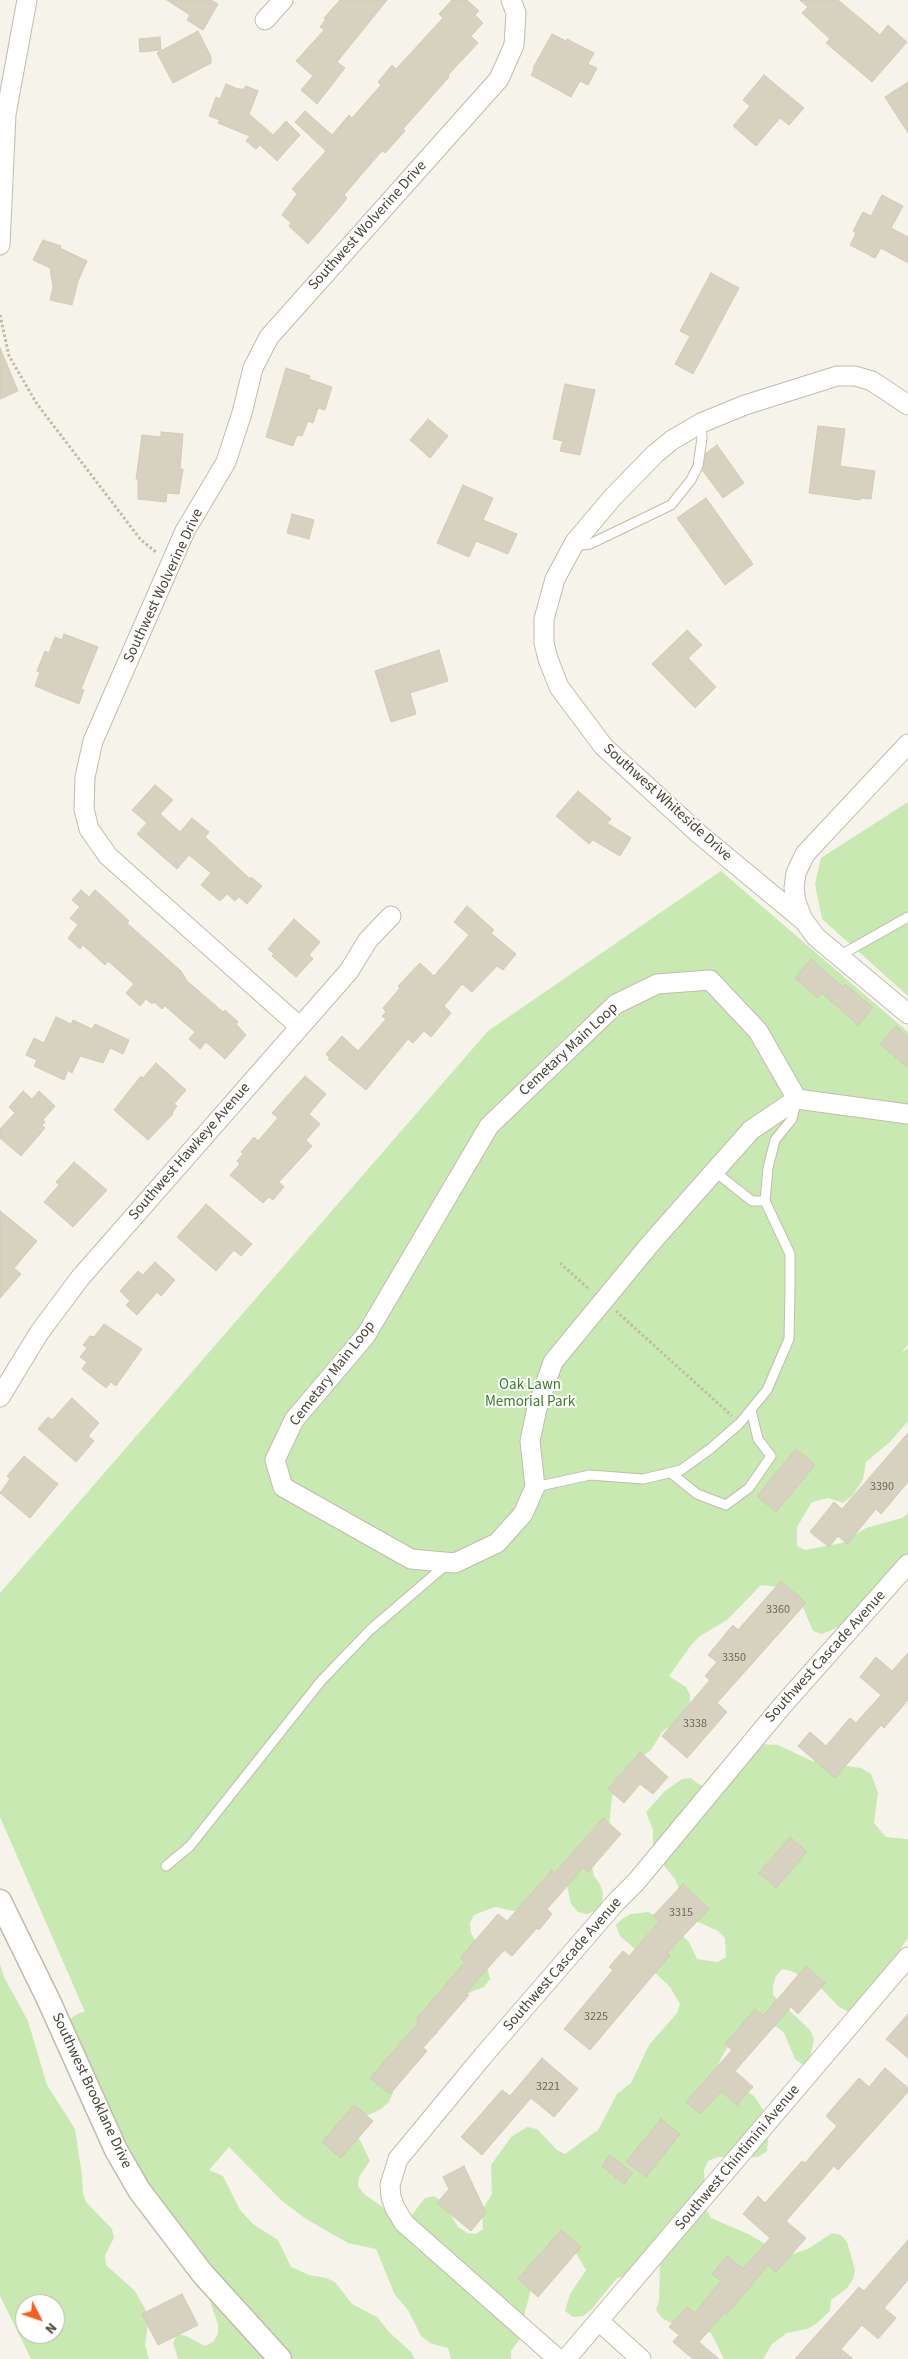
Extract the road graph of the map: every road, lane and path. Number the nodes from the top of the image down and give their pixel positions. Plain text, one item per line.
1 (27, 0) edge
2 (283, 0) edge
3 (511, 0) edge
4 (265, 20) dead end
5 (0, 245) edge
6 (0, 315) edge
7 (908, 405) edge
8 (701, 423) junction
9 (572, 546) junction
10 (172, 561) junction
11 (908, 744) edge
12 (391, 916) dead end
13 (908, 917) edge
14 (804, 921) junction
15 (840, 956) junction
16 (908, 1014) edge
17 (300, 1027) junction
18 (797, 1099) junction
19 (908, 1114) edge
20 (714, 1171) junction
21 (766, 1202) junction
22 (560, 1263) dead end
23 (603, 1301) junction
24 (0, 1397) edge
25 (751, 1410) junction
26 (740, 1423) junction
27 (671, 1473) junction
28 (535, 1486) junction
29 (449, 1562) junction
30 (908, 1564) edge
31 (166, 1866) dead end
32 (0, 1901) edge
33 (908, 1957) edge
34 (600, 2322) junction
35 (280, 2359) edge
36 (558, 2359) edge
37 (566, 2359) edge
38 (641, 2359) edge

1 - 5 street
2 - 4 street
3 - 10 street, Southwest Wolverine Drive
6 - 10 path
7 - 8 street, Southwest Whiteside Drive
8 - 9 street, Southwest Whiteside Drive
8 - 9 lane
9 - 14 street, Southwest Whiteside Drive
10 - 17 street, Southwest Wolverine Drive
11 - 14 street
12 - 17 street, Southwest Hawkeye Avenue
13 - 15 lane
14 - 15 street, Southwest Whiteside Drive
15 - 16 street, Southwest Whiteside Drive
17 - 24 street, Southwest Hawkeye Avenue
18 - 19 street
18 - 20 street, Cemetary Main Loop
18 - 21 lane
18 - 29 street, Cemetary Main Loop
20 - 21 lane
20 - 23 street, Cemetary Main Loop
21 - 25 lane
22 - 23 path
23 - 26 path
23 - 28 street, Cemetary Main Loop
25 - 26 lane
25 - 27 lane
26 - 27 lane
27 - 28 lane
28 - 29 street, Cemetary Main Loop
29 - 31 lane
30 - 36 street, Southwest Cascade Avenue
32 - 35 street, Southwest Brooklane Drive
33 - 34 street, Southwest Chintimini Avenue
34 - 37 street, Southwest Chintimini Avenue
34 - 38 street

